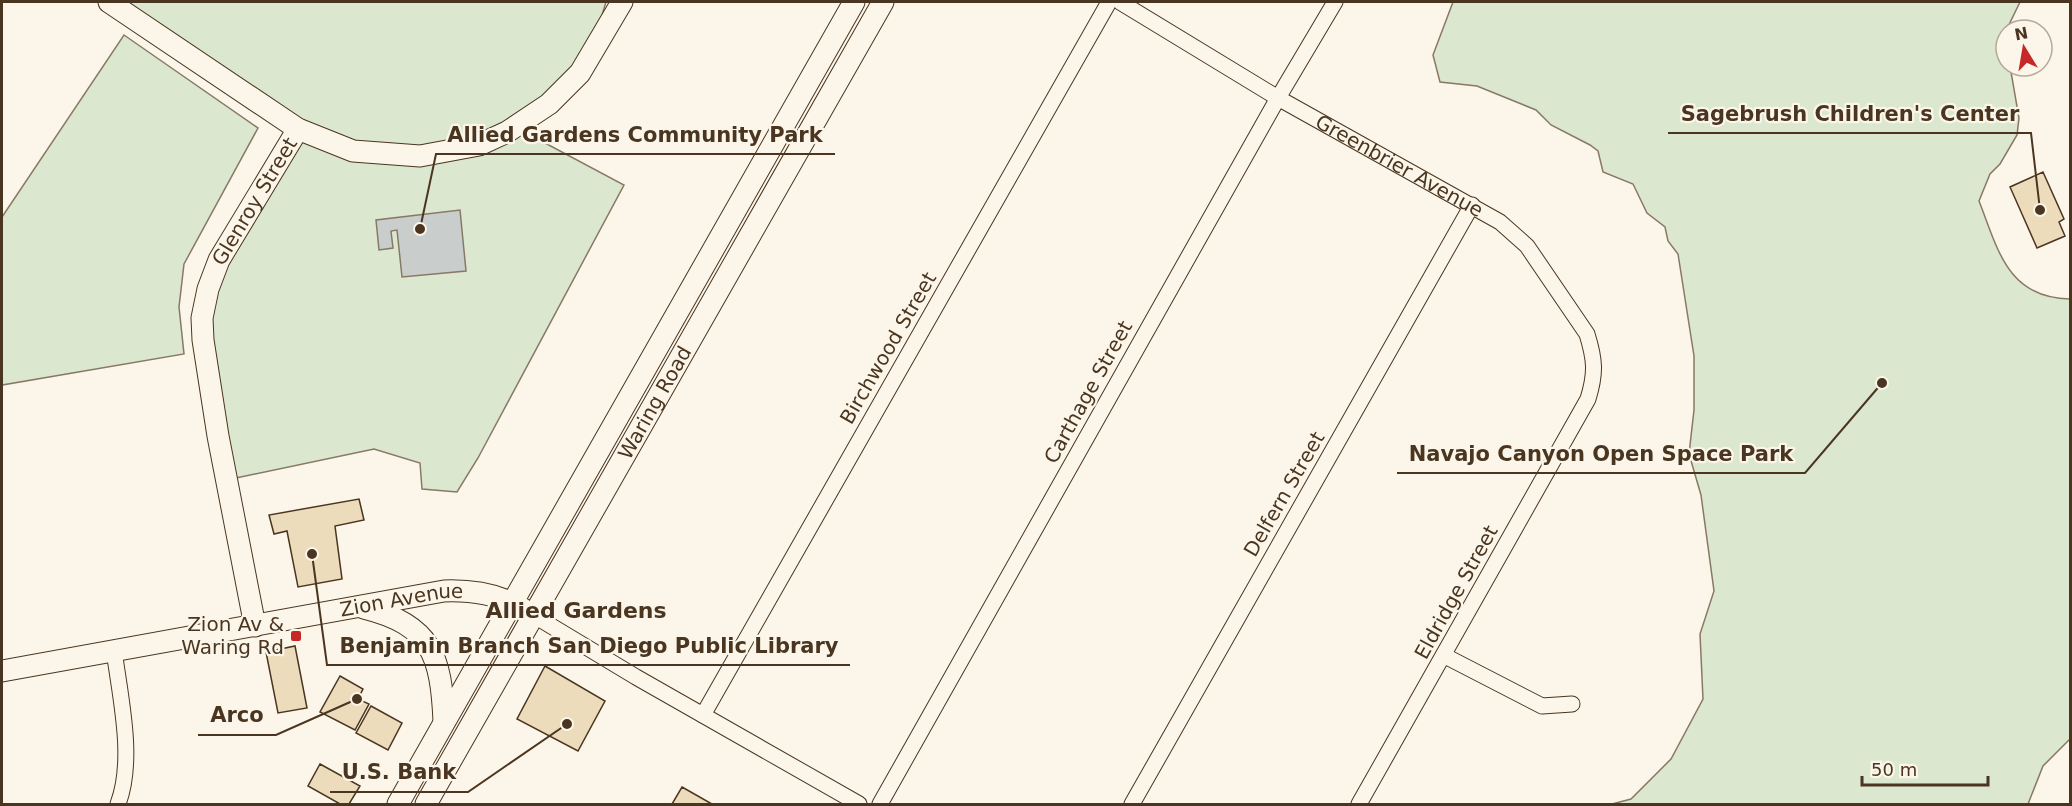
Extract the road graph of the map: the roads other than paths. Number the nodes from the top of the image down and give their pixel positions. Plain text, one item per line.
1 (109, 2) edge
2 (622, 2) edge
3 (854, 2) edge
4 (883, 2) edge
5 (1109, 2) edge
6 (1120, 2) edge
7 (1335, 2) edge
8 (1278, 98) junction
9 (298, 129) junction
10 (1472, 205) junction
11 (1588, 399) joint
12 (512, 602) junction
13 (359, 607) junction
14 (533, 615) junction
15 (255, 626) junction
16 (114, 650) junction
17 (1445, 656) junction
18 (2, 671) edge
19 (1572, 704) dead end
20 (703, 715) junction
21 (444, 722) junction
22 (118, 804) edge
23 (398, 804) edge
24 (426, 804) edge
25 (860, 804) edge
26 (880, 804) edge
27 (1132, 804) edge
28 (1359, 804) edge

1 - 9 main road
2 - 9 main road, Glenroy Street
3 - 12 main road, Waring Road
4 - 14 main road, Waring Road
5 - 20 street, Birchwood Street
6 - 8 street, Greenbrier Avenue
7 - 8 street, Carthage Street
8 - 10 street, Greenbrier Avenue
8 - 26 street, Carthage Street
9 - 15 main road, Glenroy Street
10 - 11 street, Greenbrier Avenue
10 - 27 street, Delfern Street
11 - 17 street, Eldridge Street
12 - 13 main road, Zion Avenue
12 - 14 main road, Zion Avenue
12 - 21 main road, Waring Road
13 - 15 main road, Zion Avenue
13 - 21 main road
14 - 20 street, Zion Avenue
14 - 24 main road, Waring Road
15 - 16 main road, Zion Avenue
16 - 18 main road, Zion Avenue
16 - 22 street
17 - 19 street
17 - 28 street, Eldridge Street
20 - 25 street, Zion Avenue
21 - 23 main road, Waring Road

